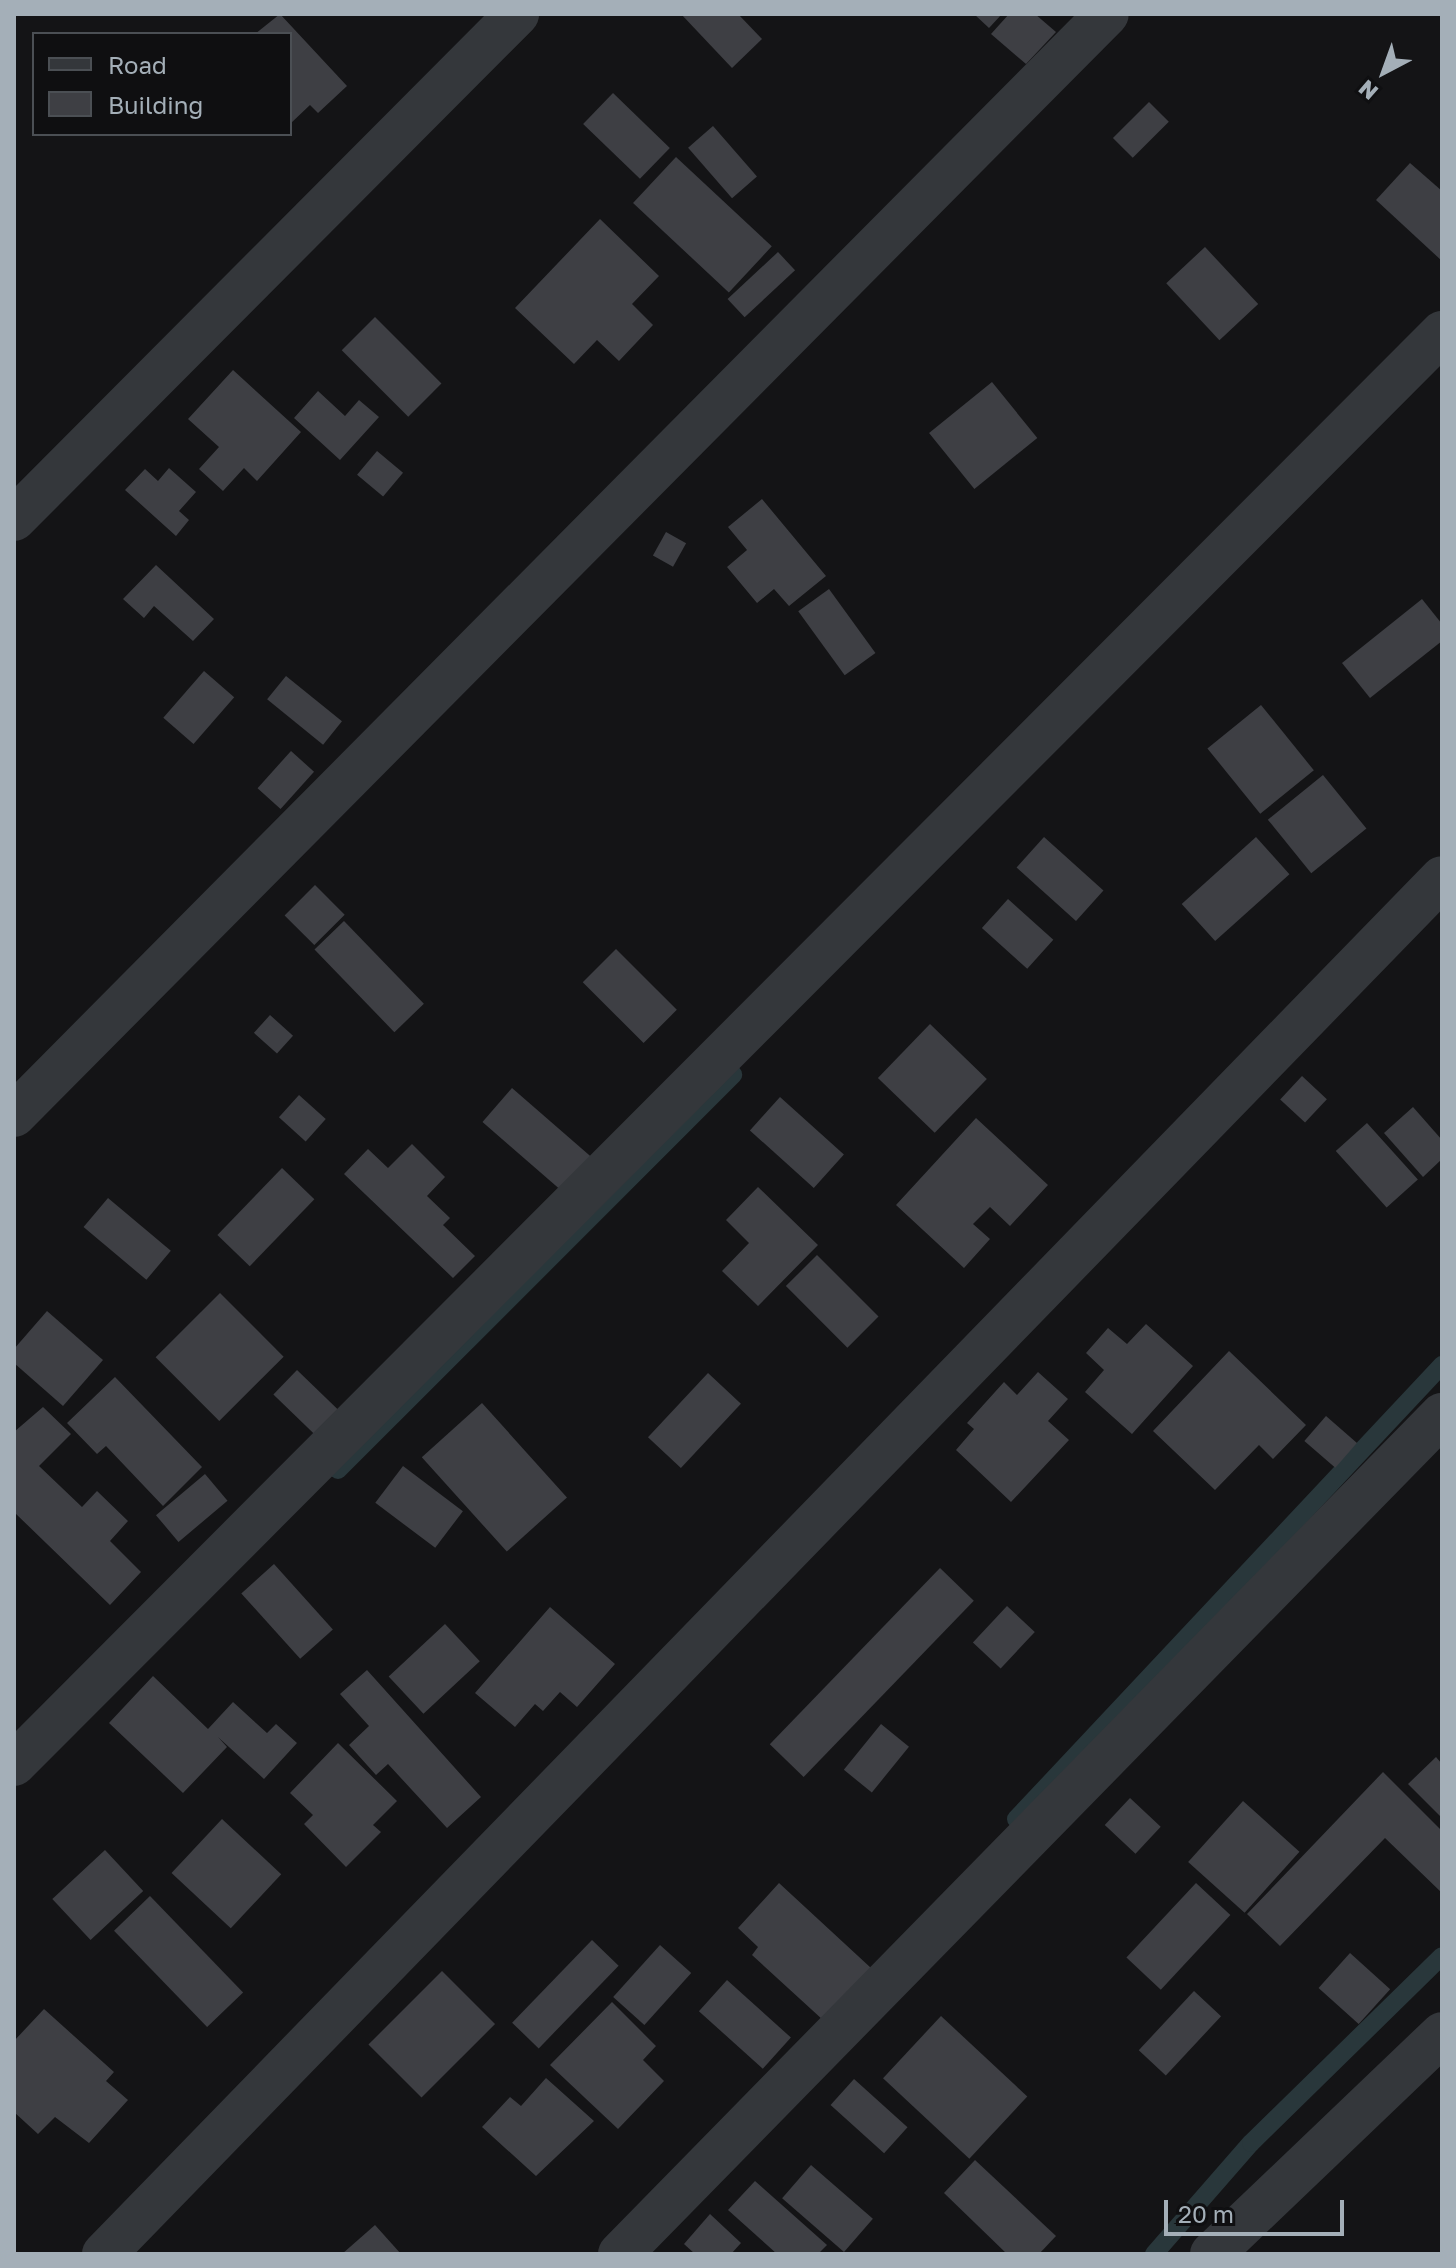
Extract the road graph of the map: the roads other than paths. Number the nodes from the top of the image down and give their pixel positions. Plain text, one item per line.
1 (517, 14) edge
2 (1107, 14) edge
3 (1442, 333) edge
4 (14, 519) edge
5 (1442, 878) edge
6 (14, 1115) edge
7 (1442, 1415) edge
8 (14, 1764) edge
9 (1442, 2034) edge
10 (104, 2254) edge
11 (620, 2254) edge
12 (1212, 2254) edge

1 - 4 street
2 - 6 street
3 - 8 street
5 - 10 street
7 - 11 street
9 - 12 street

